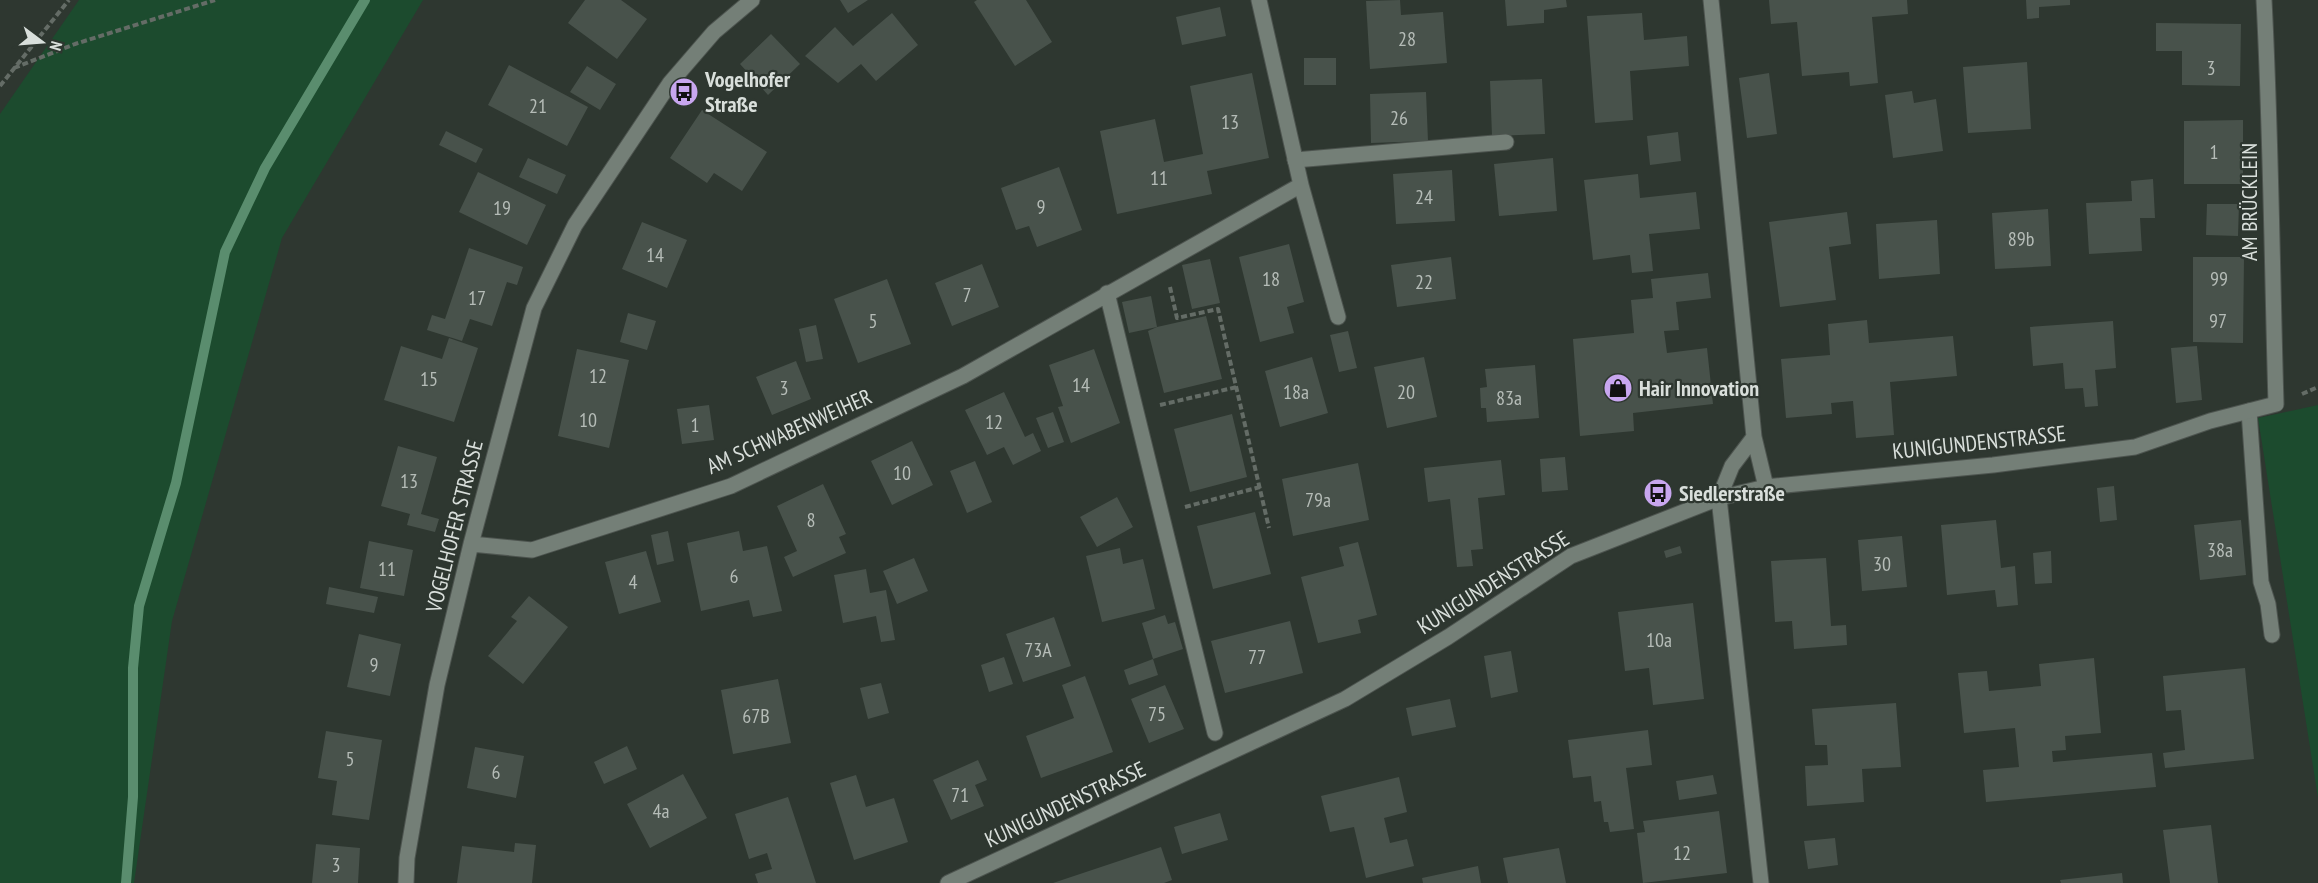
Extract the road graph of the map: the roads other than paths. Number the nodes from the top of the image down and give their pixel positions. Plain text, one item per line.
1 (752, 0) edge
2 (1258, 0) edge
3 (1711, 0) edge
4 (2264, 0) edge
5 (1506, 142) dead end
6 (1295, 159) junction
7 (1301, 185) junction
8 (1107, 293) junction
9 (1338, 317) dead end
10 (2276, 404) joint
11 (2249, 411) junction
12 (1754, 437) junction
13 (1766, 487) junction
14 (1719, 498) junction
15 (471, 544) junction
16 (2272, 635) dead end
17 (1215, 732) dead end
18 (406, 883) edge
19 (948, 883) edge
20 (1761, 883) edge

1 - 15 street, VOGELHOFER STRASSE
2 - 6 street
3 - 12 street
4 - 10 street, AM BRÜCKLEIN
5 - 6 street
6 - 7 street
7 - 8 street, AM SCHWABENWEIHER
7 - 9 street
8 - 15 street, AM SCHWABENWEIHER
8 - 17 street
10 - 11 street, KUNIGUNDENSTRASSE
11 - 13 street, KUNIGUNDENSTRASSE
11 - 16 street
12 - 13 street
12 - 14 street
13 - 14 street, KUNIGUNDENSTRASSE
14 - 19 street, KUNIGUNDENSTRASSE
14 - 20 street
15 - 18 street, VOGELHOFER STRASSE

